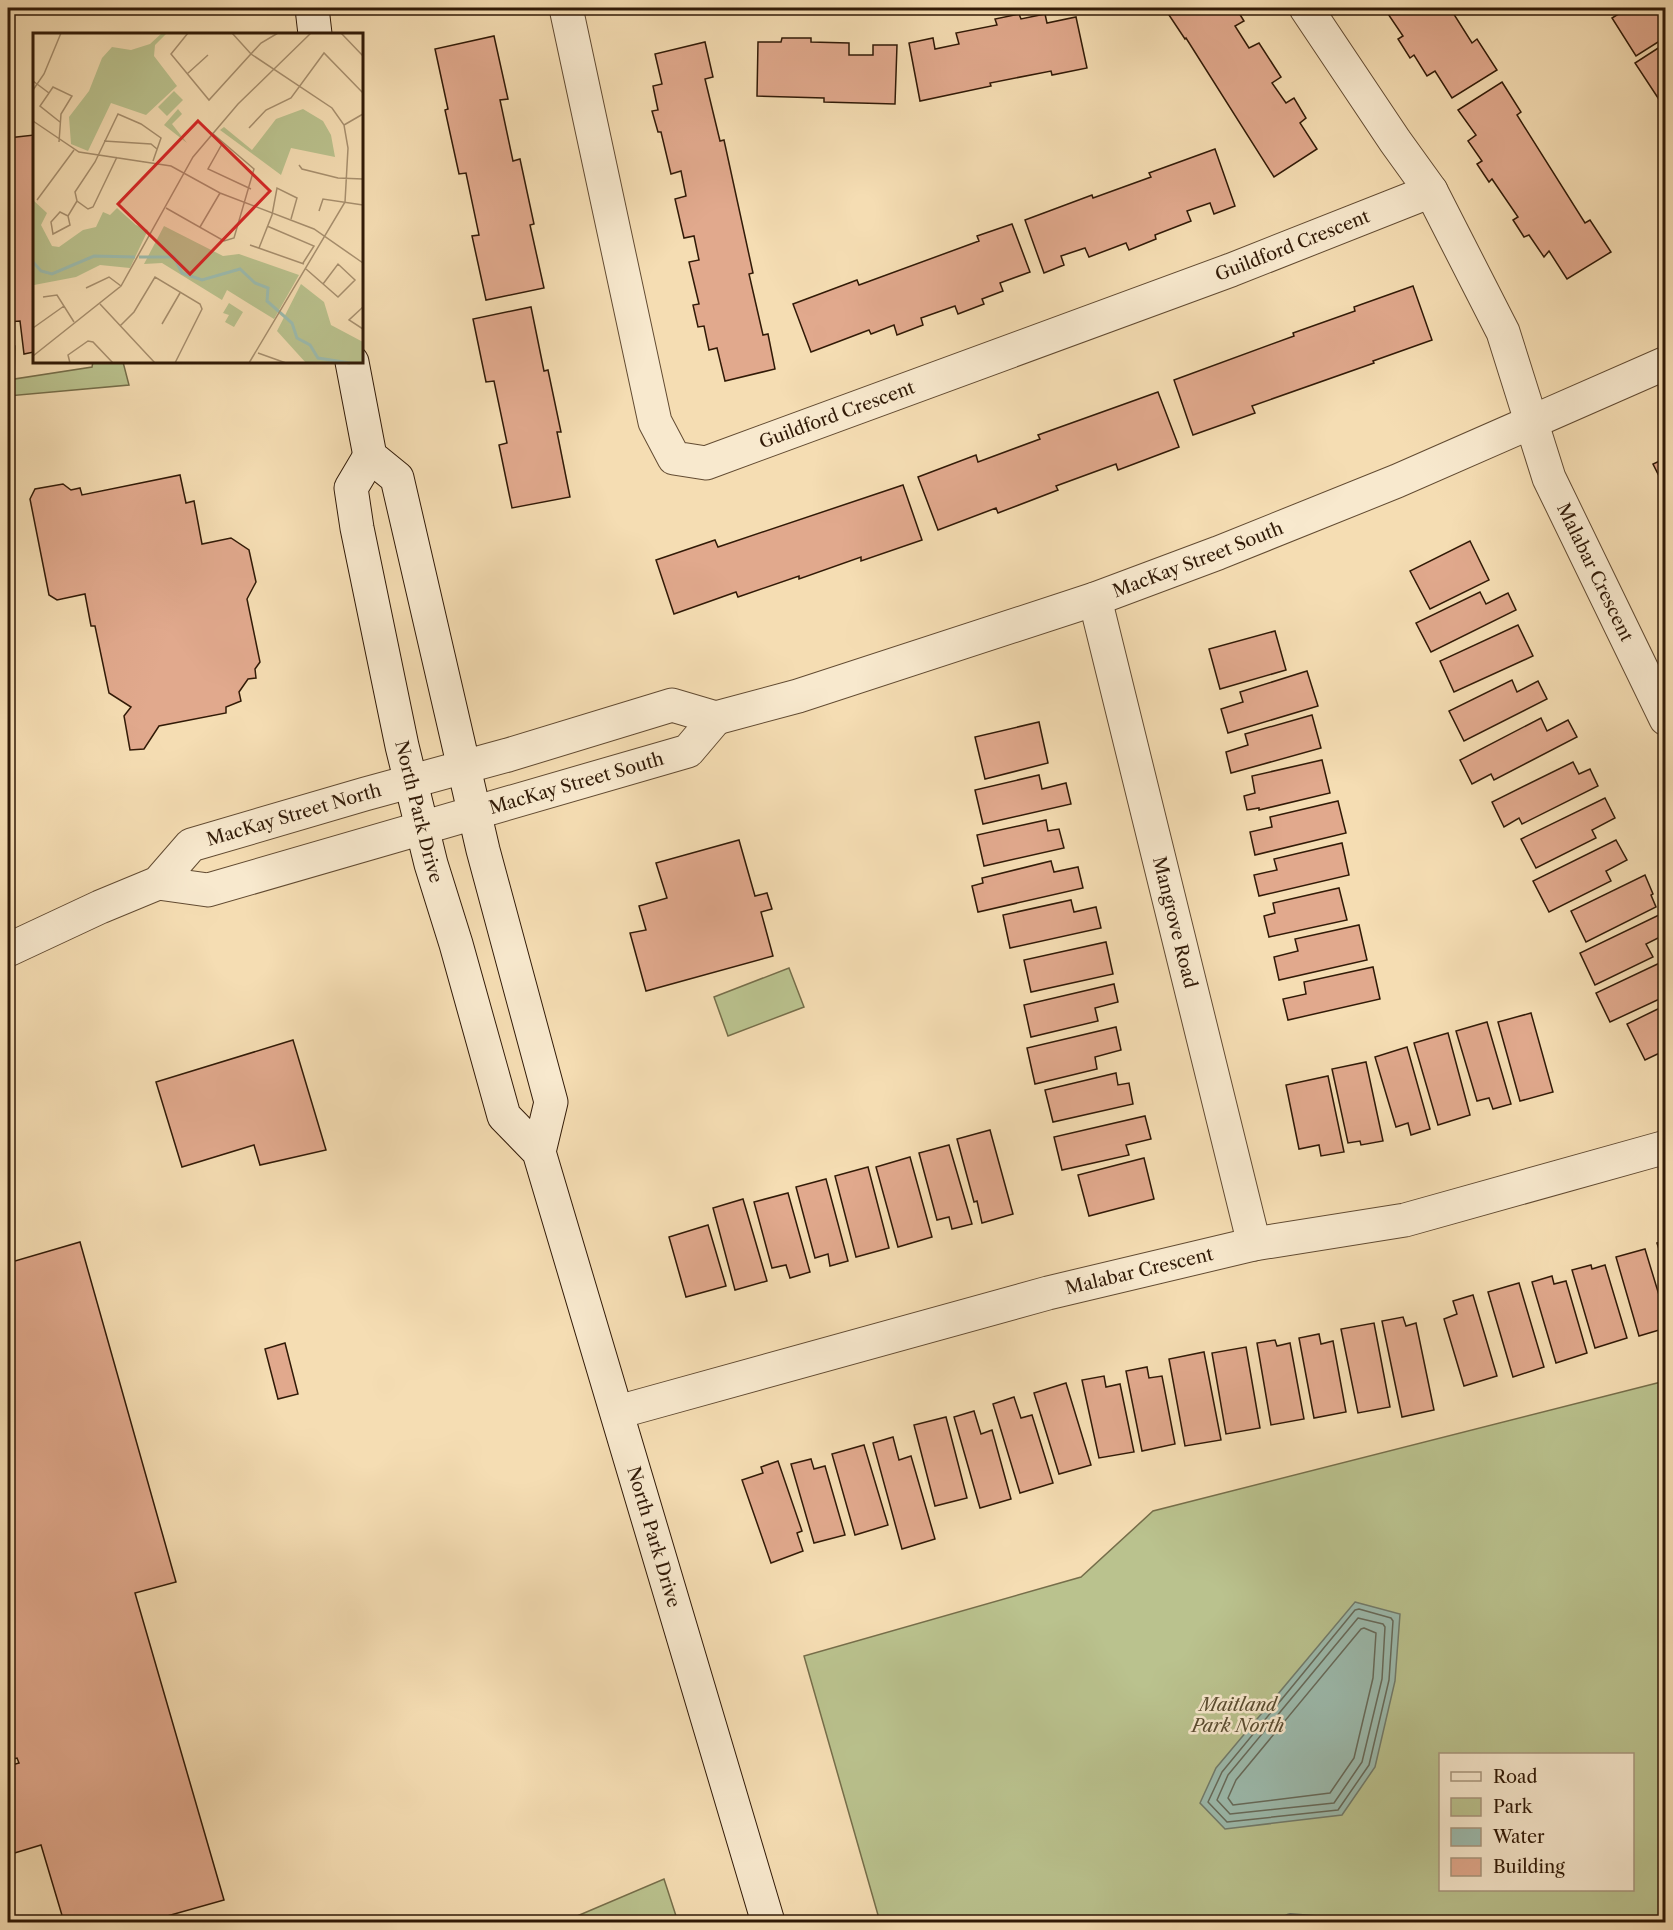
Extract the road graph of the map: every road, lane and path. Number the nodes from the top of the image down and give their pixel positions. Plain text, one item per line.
1 (312, 8) edge
2 (566, 8) edge
3 (1306, 8) edge
4 (315, 33) edge
5 (1431, 191) junction
6 (352, 363) edge
7 (1665, 363) edge
8 (1531, 422) junction
9 (370, 456) junction
10 (1095, 599) junction
11 (716, 718) junction
12 (1665, 719) edge
13 (464, 767) junction
14 (411, 782) junction
15 (474, 812) junction
16 (423, 828) junction
17 (158, 883) junction
18 (8, 950) edge
19 (1665, 1147) edge
20 (539, 1152) junction
21 (1254, 1244) junction
22 (618, 1412) junction
23 (768, 1923) edge

1 - 4 street
2 - 5 street, Guildford Crescent
3 - 5 street
5 - 8 street
6 - 9 street
7 - 8 street, MacKay Street South
8 - 10 street, MacKay Street South
8 - 12 street, Malabar Crescent
9 - 13 street
9 - 14 street, North Park Drive
10 - 11 street, MacKay Street South
10 - 21 street, Mangrove Road
11 - 13 street
11 - 15 street, MacKay Street South
13 - 14 street
13 - 15 street
14 - 16 street, North Park Drive
14 - 17 street, MacKay Street North
15 - 16 street, MacKay Street South
15 - 20 street
16 - 17 street
16 - 20 street, North Park Drive
17 - 18 street, MacKay Street North
19 - 21 street, Malabar Crescent
20 - 22 street, North Park Drive
21 - 22 street, Malabar Crescent
22 - 23 street, North Park Drive

